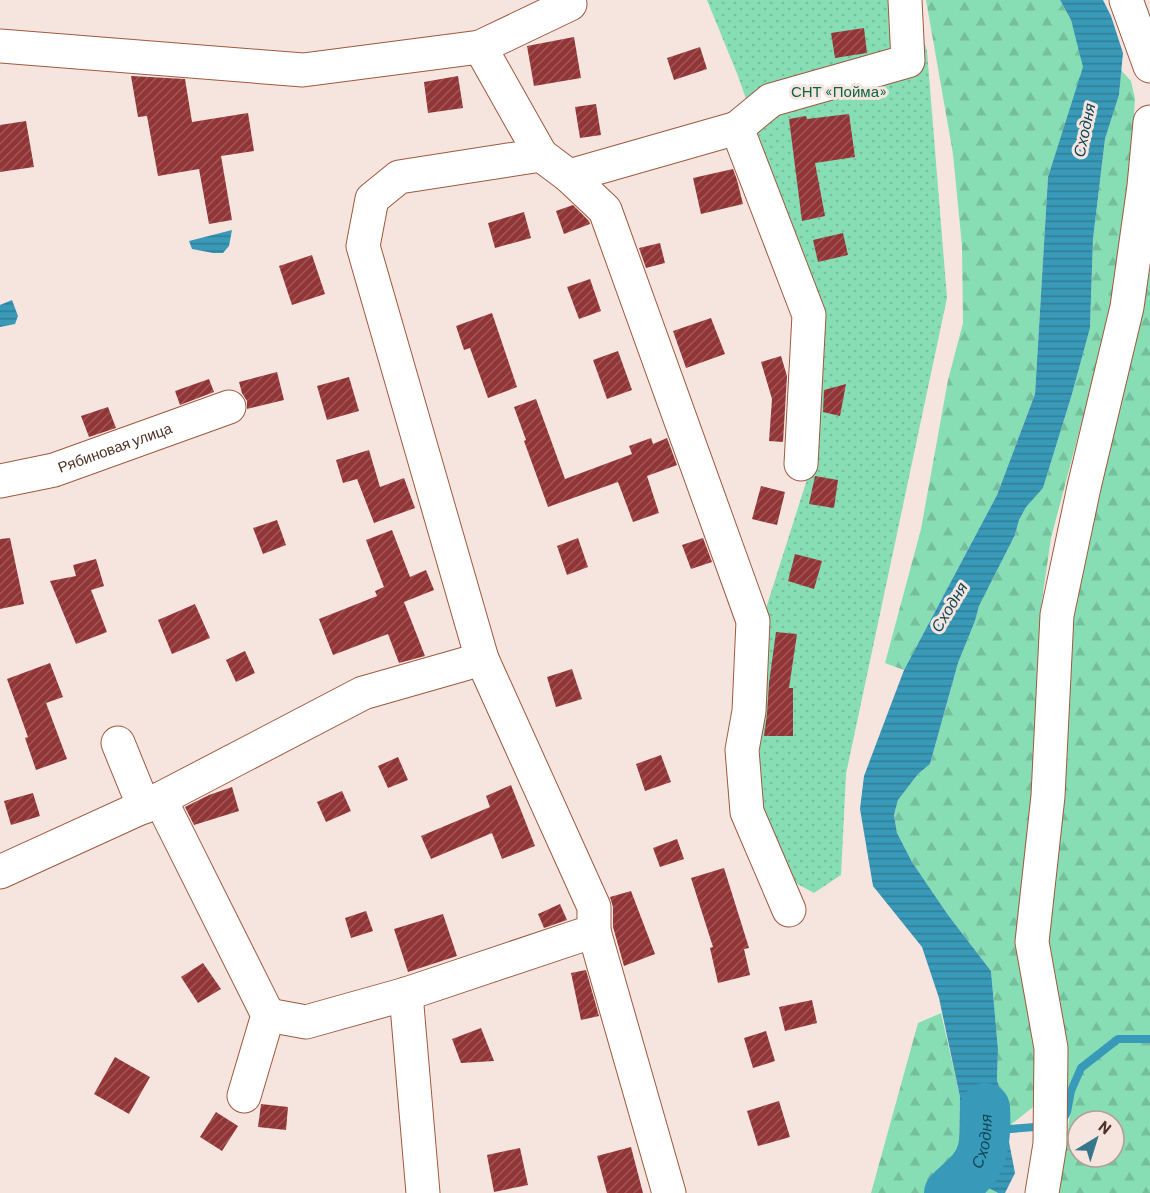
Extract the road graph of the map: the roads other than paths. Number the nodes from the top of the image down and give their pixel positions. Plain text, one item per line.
1 (905, 0) edge
2 (1126, 0) edge
3 (570, 4) dead end
4 (0, 46) edge
5 (480, 47) junction
6 (1150, 66) edge
7 (1150, 122) edge
8 (737, 128) junction
9 (541, 155) junction
10 (569, 176) junction
11 (229, 407) dead end
12 (801, 464) dead end
13 (0, 481) edge
14 (482, 659) junction
15 (118, 743) dead end
16 (152, 803) junction
17 (0, 872) edge
18 (789, 910) dead end
19 (594, 931) junction
20 (406, 994) junction
21 (268, 1015) junction
22 (244, 1096) dead end
23 (423, 1193) edge
24 (669, 1193) edge
25 (1042, 1193) edge

1 - 8 street
2 - 6 street
3 - 5 street
4 - 5 street
5 - 9 street
7 - 25 street
8 - 10 street
8 - 12 street
9 - 10 street
9 - 14 street
10 - 18 street
11 - 13 street, Рябиновая улица
14 - 16 street
14 - 19 street
15 - 16 street
16 - 17 street
16 - 21 street
19 - 20 street
19 - 24 street
20 - 21 street
20 - 23 street
21 - 22 street

